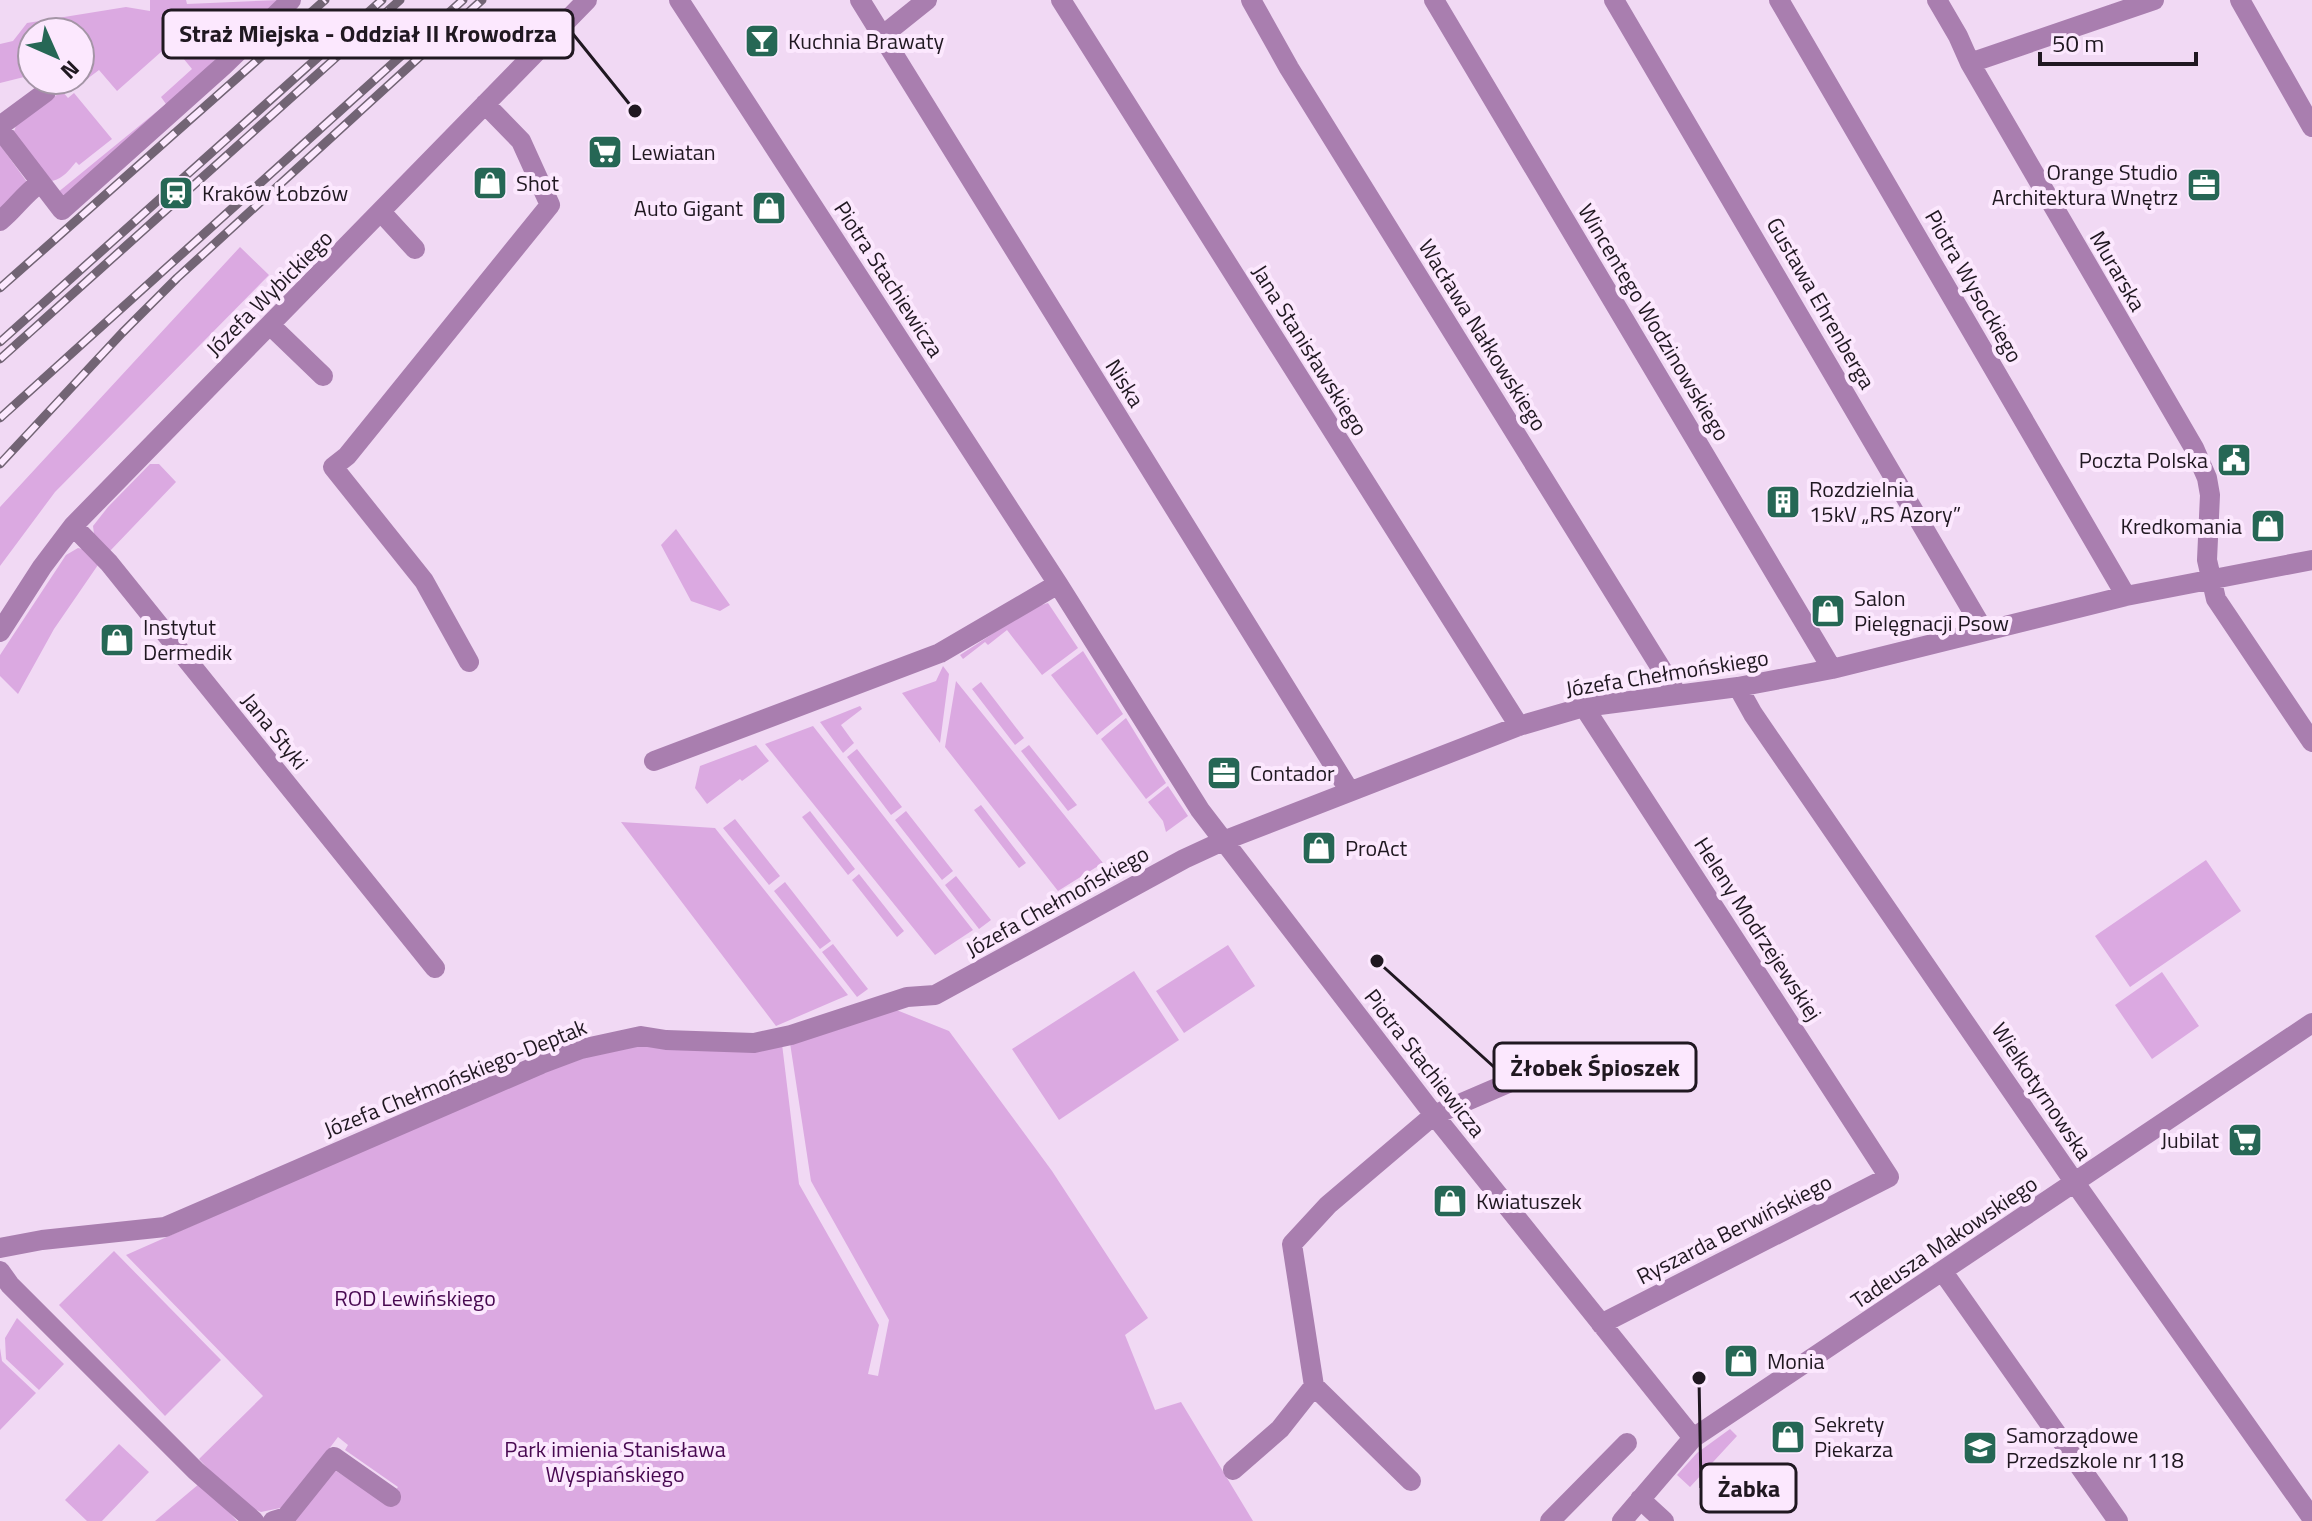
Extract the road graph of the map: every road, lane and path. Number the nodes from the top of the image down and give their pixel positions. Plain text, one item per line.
1 (291, 0) edge
2 (587, 0) edge
3 (679, 0) edge
4 (860, 0) edge
5 (927, 0) edge
6 (1062, 0) edge
7 (1251, 0) edge
8 (1434, 0) edge
9 (1614, 0) edge
10 (1779, 0) edge
11 (1937, 0) edge
12 (2154, 0) edge
13 (2240, 0) edge
14 (882, 36) junction
15 (1970, 63) junction
16 (41, 96) edge
17 (485, 104) junction
18 (2312, 127) edge
19 (0, 128) edge
20 (40, 183) junction
21 (382, 213) junction
22 (0, 221) edge
23 (415, 249) dead end
24 (270, 325) junction
25 (323, 376) dead end
26 (73, 526) junction
27 (2312, 560) edge
28 (2211, 579) junction
29 (1058, 584) junction
30 (2126, 596) junction
31 (1984, 631) junction
32 (0, 632) edge
33 (469, 662) dead end
34 (1832, 669) junction
35 (1738, 687) junction
36 (1677, 694) junction
37 (1584, 707) junction
38 (1519, 726) junction
39 (2312, 742) edge
40 (654, 761) dead end
41 (1349, 790) junction
42 (1223, 841) junction
43 (435, 968) dead end
44 (935, 995) joint
45 (2312, 1023) edge
46 (1557, 1062) dead end
47 (1434, 1115) junction
48 (1889, 1177) joint
49 (2075, 1183) junction
50 (0, 1248) edge
51 (0, 1271) edge
52 (1943, 1272) junction
53 (1601, 1324) junction
54 (1314, 1386) junction
55 (1693, 1438) junction
56 (1627, 1443) dead end
57 (1233, 1470) dead end
58 (1411, 1481) dead end
59 (391, 1497) dead end
60 (1640, 1499) junction
61 (2312, 1518) edge
62 (254, 1521) edge
63 (273, 1521) edge
64 (1550, 1521) edge
65 (1622, 1521) edge
66 (1664, 1521) edge
67 (2118, 1521) edge

1 - 20 street
2 - 17 street, Józefa Wybickiego
3 - 29 street, Piotra Stachiewicza
4 - 14 street, Niska
5 - 14 street
6 - 38 street, Jana Stanisławskiego
7 - 36 street, Wacława Nałkowskiego
8 - 34 street, Wincentego Wodzinowskiego
9 - 31 street, Gustawa Ehrenberga
10 - 30 street, Piotra Wysockiego
11 - 15 street, Murarska
12 - 15 street
13 - 18 street
14 - 41 street, Niska
15 - 28 street, Murarska
16 - 19 street
17 - 21 street, Józefa Wybickiego
17 - 33 street
19 - 20 street
20 - 22 street
21 - 23 street
21 - 24 street, Józefa Wybickiego
24 - 25 street
24 - 26 street, Józefa Wybickiego
26 - 32 street, Józefa Wybickiego
26 - 43 street, Jana Styki
27 - 28 street, Józefa Chełmońskiego
28 - 30 street, Józefa Chełmońskiego
28 - 39 street, Murarska
29 - 40 street
29 - 42 street, Piotra Stachiewicza
30 - 31 street, Józefa Chełmońskiego
31 - 34 street, Józefa Chełmońskiego
34 - 35 street, Józefa Chełmońskiego
35 - 36 street, Józefa Chełmońskiego
35 - 49 street, Wielkotyrnowska
36 - 37 street, Józefa Chełmońskiego
37 - 38 street, Józefa Chełmońskiego
37 - 48 street, Heleny Modrzejewskiej
38 - 41 street, Józefa Chełmońskiego
41 - 42 street, Józefa Chełmońskiego
42 - 44 street, Józefa Chełmońskiego
42 - 47 street, Piotra Stachiewicza
44 - 50 street, Józefa Chełmońskiego-Deptak
45 - 49 street, Tadeusza Makowskiego
46 - 47 street
47 - 53 street, Piotra Stachiewicza
47 - 54 street
48 - 53 street, Ryszarda Berwińskiego
49 - 52 street, Tadeusza Makowskiego
49 - 61 street, Wielkotyrnowska
51 - 62 street
52 - 55 street, Tadeusza Makowskiego
52 - 67 street
53 - 55 street, Piotra Stachiewicza
54 - 57 street
54 - 58 street
55 - 60 street, Tadeusza Makowskiego
56 - 64 street
59 - 63 street
60 - 65 street, Tadeusza Makowskiego
60 - 66 street

